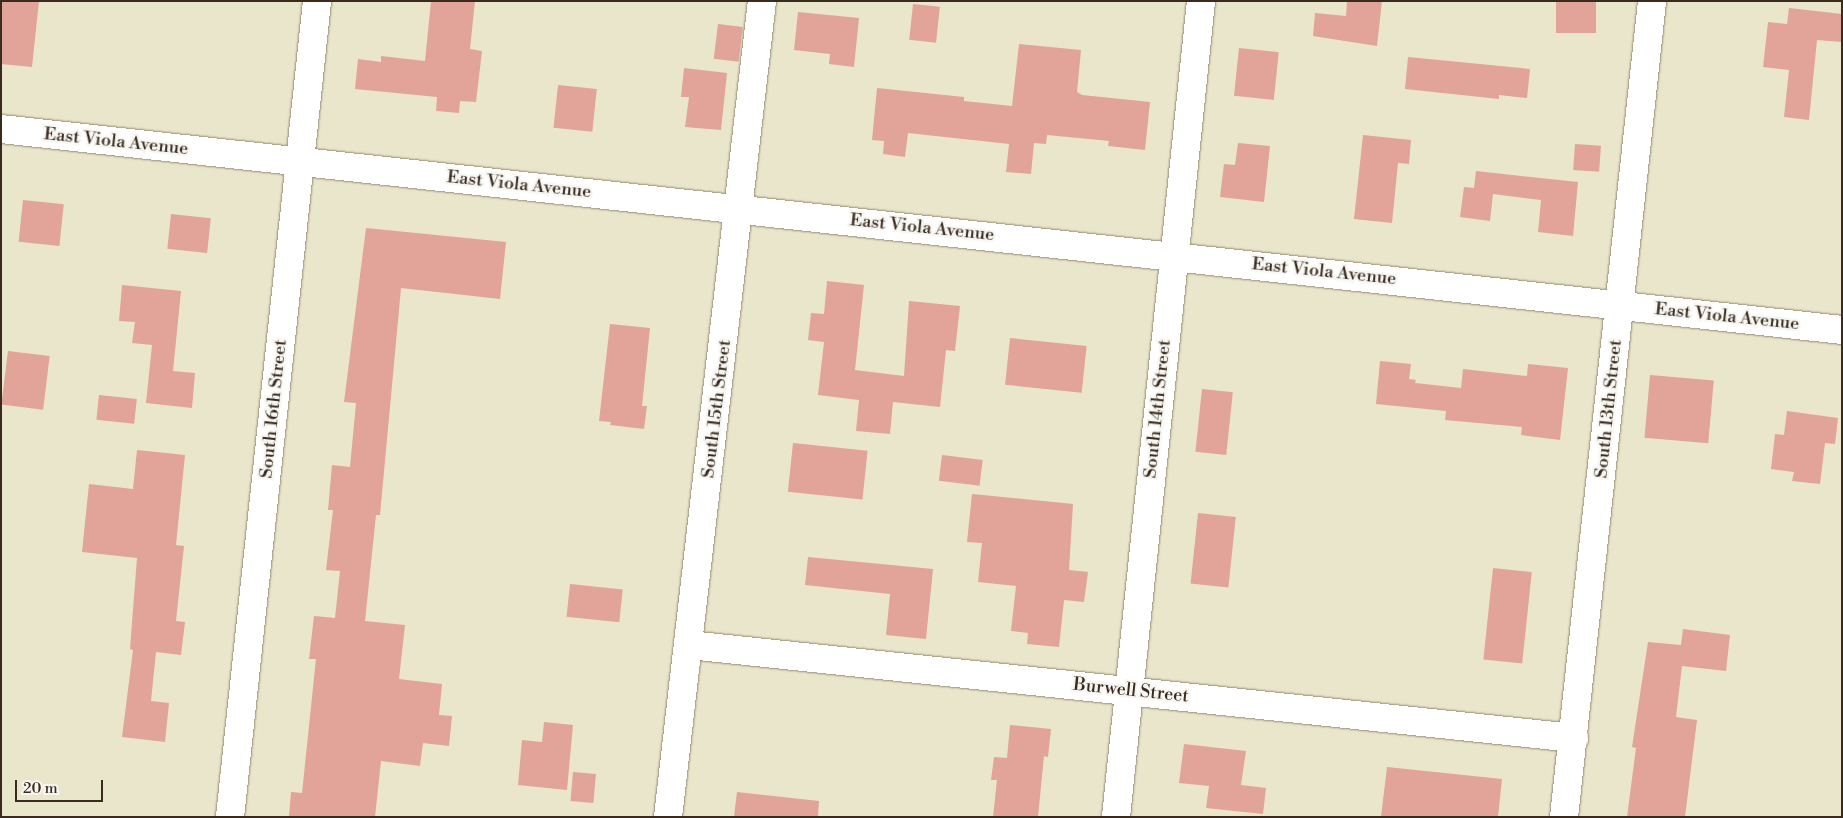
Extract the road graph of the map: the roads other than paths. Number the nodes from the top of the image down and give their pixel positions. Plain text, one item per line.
1 (317, 1) edge
2 (762, 1) edge
3 (1201, 1) edge
4 (1652, 1) edge
5 (1, 129) edge
6 (300, 161) junction
7 (741, 209) junction
8 (1174, 256) junction
9 (1620, 306) junction
10 (1842, 330) edge
11 (689, 645) junction
12 (1129, 691) junction
13 (1574, 738) junction
14 (230, 817) edge
15 (668, 817) edge
16 (1116, 817) edge
17 (1564, 817) edge

1 - 6 street, South 16th Street
2 - 7 street, South 15th Street
3 - 8 street, South 14th Street
4 - 9 street, South 13th Street
5 - 6 street, East Viola Avenue
6 - 7 street, East Viola Avenue
6 - 14 street, South 16th Street
7 - 8 street, East Viola Avenue
7 - 11 street, South 15th Street
8 - 9 street, East Viola Avenue
8 - 12 street, South 14th Street
9 - 10 street, East Viola Avenue
9 - 13 street, South 13th Street
11 - 12 street, Burwell Street
11 - 15 street, South 15th Street
12 - 13 street, Burwell Street
12 - 16 street, South 14th Street
13 - 17 street, South 13th Street

